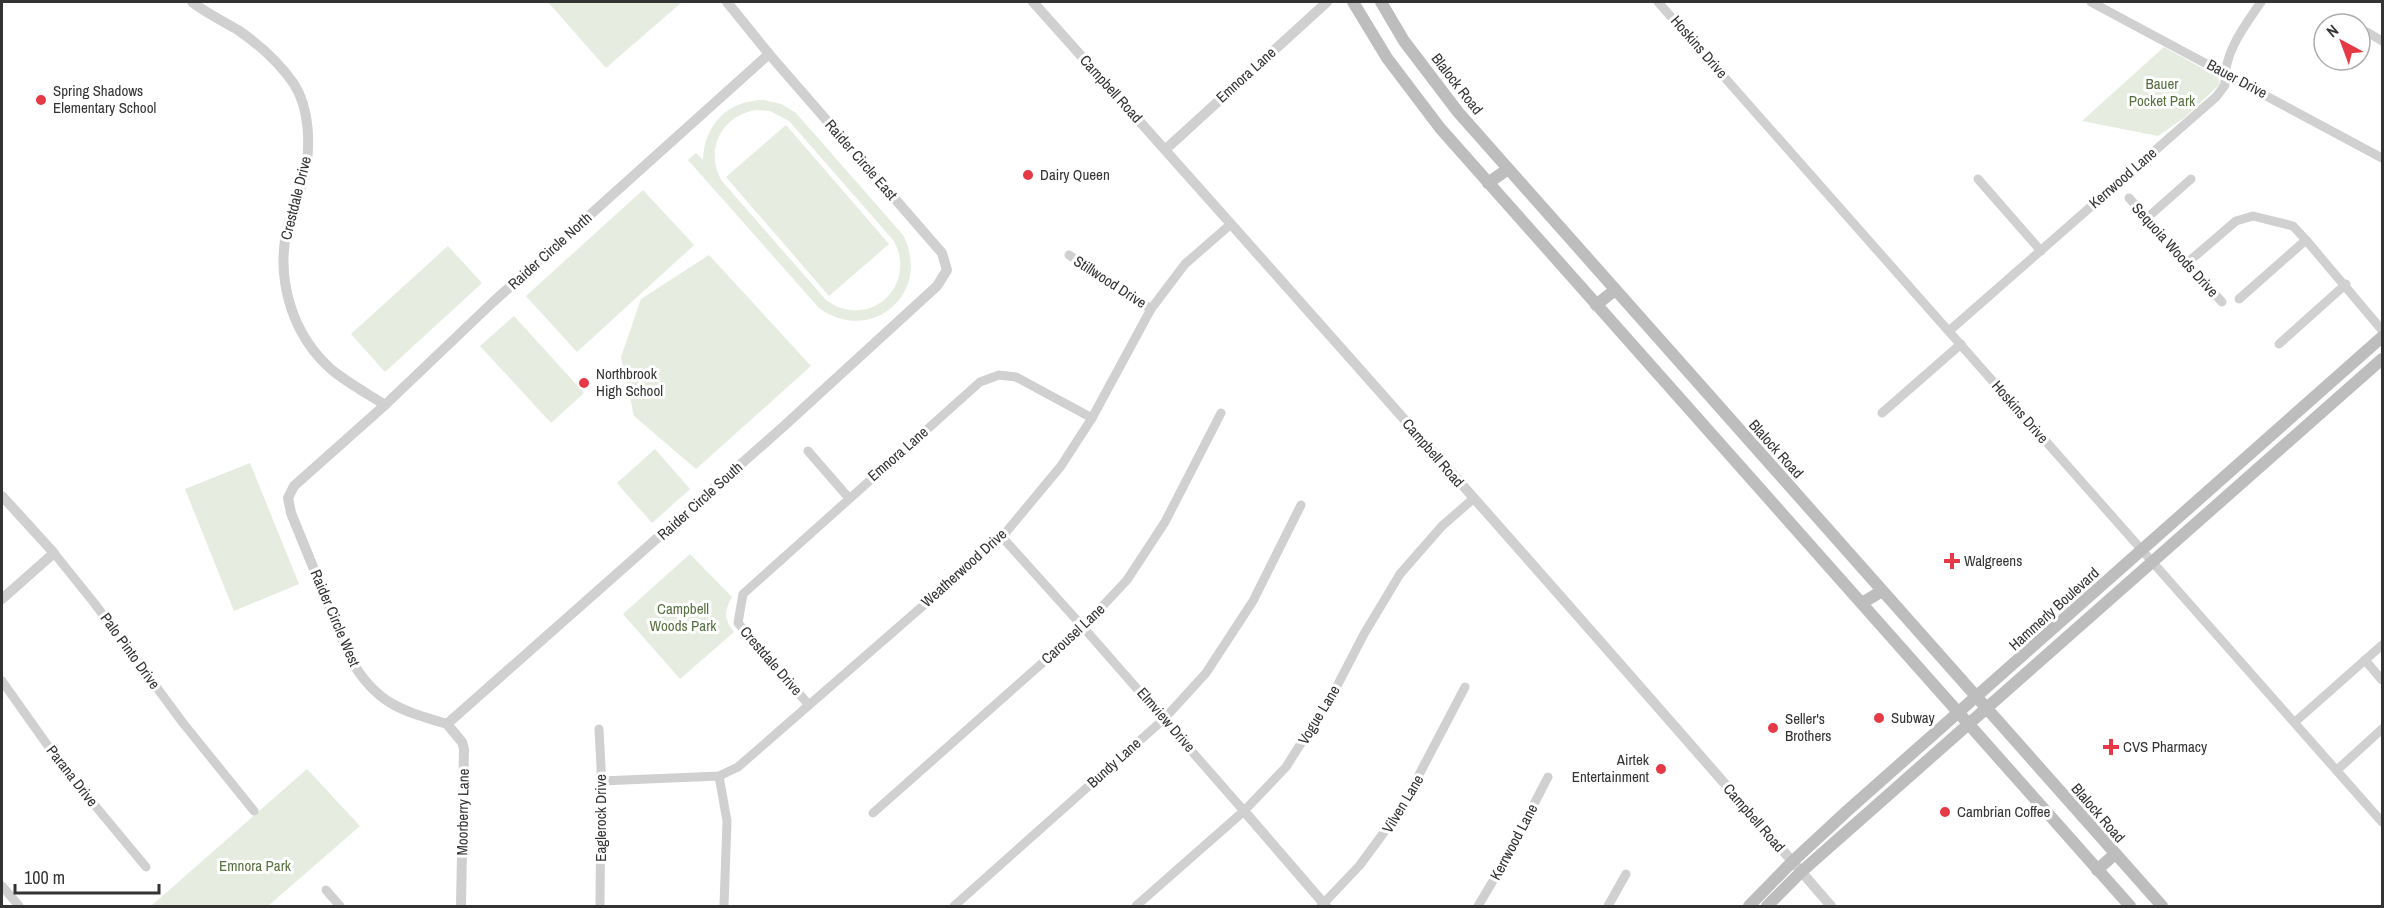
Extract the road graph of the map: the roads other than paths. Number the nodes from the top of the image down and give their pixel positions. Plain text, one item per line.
1 (192, 2) edge
2 (727, 2) edge
3 (1033, 2) edge
4 (1327, 2) edge
5 (1353, 2) edge
6 (1381, 2) edge
7 (1658, 2) edge
8 (2091, 2) edge
9 (2261, 2) edge
10 (769, 54) junction
11 (2224, 73) junction
12 (1166, 149) junction
13 (2382, 158) edge
14 (1508, 169) junction
15 (1978, 179) dead end
16 (2191, 179) dead end
17 (1488, 183) junction
18 (2129, 198) dead end
19 (2147, 218) junction
20 (1231, 224) junction
21 (2306, 240) junction
22 (2041, 251) junction
23 (1069, 255) dead end
24 (2187, 263) junction
25 (947, 270) joint
26 (2346, 284) junction
27 (1615, 290) junction
28 (2239, 299) dead end
29 (2222, 302) dead end
30 (1596, 305) junction
31 (1150, 309) junction
32 (2382, 330) edge
33 (1949, 331) junction
34 (2382, 337) edge
35 (1960, 344) junction
36 (2279, 344) dead end
37 (2382, 359) edge
38 (385, 405) junction
39 (1221, 413) dead end
40 (1882, 413) dead end
41 (1092, 418) junction
42 (1729, 420) junction
43 (2286, 423) junction
44 (1712, 434) junction
45 (2296, 435) junction
46 (807, 451) dead end
47 (2, 496) edge
48 (848, 497) junction
49 (288, 498) joint
50 (1473, 499) junction
51 (1301, 506) dead end
52 (1002, 537) junction
53 (2141, 550) junction
54 (54, 553) junction
55 (2152, 562) junction
56 (1882, 591) junction
57 (2, 599) edge
58 (1862, 603) junction
59 (739, 616) joint
60 (1083, 627) junction
61 (2382, 645) edge
62 (2366, 660) junction
63 (2382, 680) edge
64 (2, 681) edge
65 (1465, 687) dead end
66 (1977, 697) junction
67 (808, 704) junction
68 (1986, 708) junction
69 (1959, 713) junction
70 (1164, 719) junction
71 (2295, 722) junction
72 (447, 724) junction
73 (1969, 724) junction
74 (599, 729) dead end
75 (2382, 729) edge
76 (2337, 770) junction
77 (719, 776) junction
78 (1548, 777) dead end
79 (601, 781) junction
80 (254, 811) dead end
81 (1244, 811) junction
82 (873, 813) dead end
83 (2382, 822) edge
84 (2115, 854) junction
85 (1792, 862) junction
86 (146, 867) dead end
87 (2097, 870) junction
88 (1801, 872) junction
89 (1626, 874) dead end
90 (2, 886) edge
91 (326, 890) dead end
92 (19, 906) edge
93 (340, 906) edge
94 (461, 906) edge
95 (600, 906) edge
96 (724, 906) edge
97 (954, 906) edge
98 (1136, 906) edge
99 (1324, 906) edge
100 (1478, 906) edge
101 (1608, 906) edge
102 (1749, 906) edge
103 (1767, 906) edge
104 (1831, 906) edge
105 (2130, 906) edge
106 (2162, 906) edge

1 - 38 street, Crestdale Drive
2 - 10 street
3 - 12 street, Campbell Road
4 - 12 street, Emnora Lane
5 - 17 main road
6 - 14 main road, Blalock Road
7 - 33 street, Hoskins Drive
8 - 11 street, Bauer Drive
9 - 11 street, Kerrwood Lane
10 - 25 street, Raider Circle East
10 - 38 street, Raider Circle North
11 - 13 street, Bauer Drive
11 - 22 street, Kerrwood Lane
12 - 20 street, Campbell Road
14 - 17 main road
14 - 27 main road, Blalock Road
15 - 22 street
16 - 19 street
17 - 30 main road
18 - 19 street, Sequoia Woods Drive
19 - 24 street, Sequoia Woods Drive
20 - 31 street, Weatherwood Drive
20 - 50 street, Campbell Road
21 - 24 street
21 - 26 street
21 - 28 street
22 - 33 street, Kerrwood Lane
23 - 31 street, Stillwood Drive
24 - 29 street, Sequoia Woods Drive
25 - 72 street, Raider Circle South
26 - 32 street
26 - 36 street
27 - 30 main road
27 - 42 main road, Blalock Road
30 - 44 main road
31 - 41 street, Weatherwood Drive
33 - 35 street, Hoskins Drive
34 - 43 main road, Hammerly Boulevard
35 - 40 street
35 - 53 street, Hoskins Drive
37 - 45 main road, Hammerly Boulevard
38 - 49 street, Raider Circle North
39 - 60 street, Carousel Lane
41 - 48 street, Emnora Lane
41 - 52 street, Weatherwood Drive
42 - 44 main road
42 - 56 main road, Blalock Road
43 - 45 main road
43 - 53 main road, Hammerly Boulevard
44 - 58 main road
45 - 55 main road, Hammerly Boulevard
46 - 48 street
47 - 54 street, Palo Pinto Drive
48 - 59 street, Emnora Lane
49 - 72 street, Raider Circle West
50 - 81 street, Vogue Lane
50 - 85 street, Campbell Road
51 - 70 street, Bundy Lane
52 - 60 street, Elmview Drive
52 - 67 street, Weatherwood Drive
53 - 55 street, Hoskins Drive
53 - 66 main road, Hammerly Boulevard
54 - 57 street
54 - 80 street, Palo Pinto Drive
55 - 68 main road, Hammerly Boulevard
55 - 71 street, Hoskins Drive
56 - 58 main road
56 - 66 main road, Blalock Road
58 - 69 main road
59 - 67 street, Crestdale Drive
60 - 70 street, Elmview Drive
60 - 82 street, Carousel Lane
61 - 62 street
62 - 63 street
62 - 71 street
64 - 86 street, Parana Drive
65 - 99 street, Vilven Lane
66 - 68 main road, Blalock Road
66 - 69 main road, Hammerly Boulevard
67 - 77 street, Weatherwood Drive
68 - 73 main road, Hammerly Boulevard
68 - 84 main road, Blalock Road
69 - 73 main road
69 - 85 main road, Hammerly Boulevard
70 - 81 street, Elmview Drive
70 - 97 street, Bundy Lane
71 - 76 street, Hoskins Drive
72 - 94 street, Moorberry Lane
73 - 87 main road
73 - 88 main road, Hammerly Boulevard
74 - 79 street, Eaglerock Drive
75 - 76 street
76 - 83 street, Hoskins Drive
77 - 79 street, Weatherwood Drive
77 - 96 street
78 - 100 street, Kerrwood Lane
79 - 95 street, Eaglerock Drive
81 - 98 street, Vogue Lane
81 - 99 street, Elmview Drive
84 - 87 main road
84 - 106 main road, Blalock Road
85 - 88 street, Campbell Road
85 - 102 main road, Hammerly Boulevard
87 - 105 main road
88 - 103 main road, Hammerly Boulevard
88 - 104 street, Campbell Road
89 - 101 street
90 - 92 street
91 - 93 street

